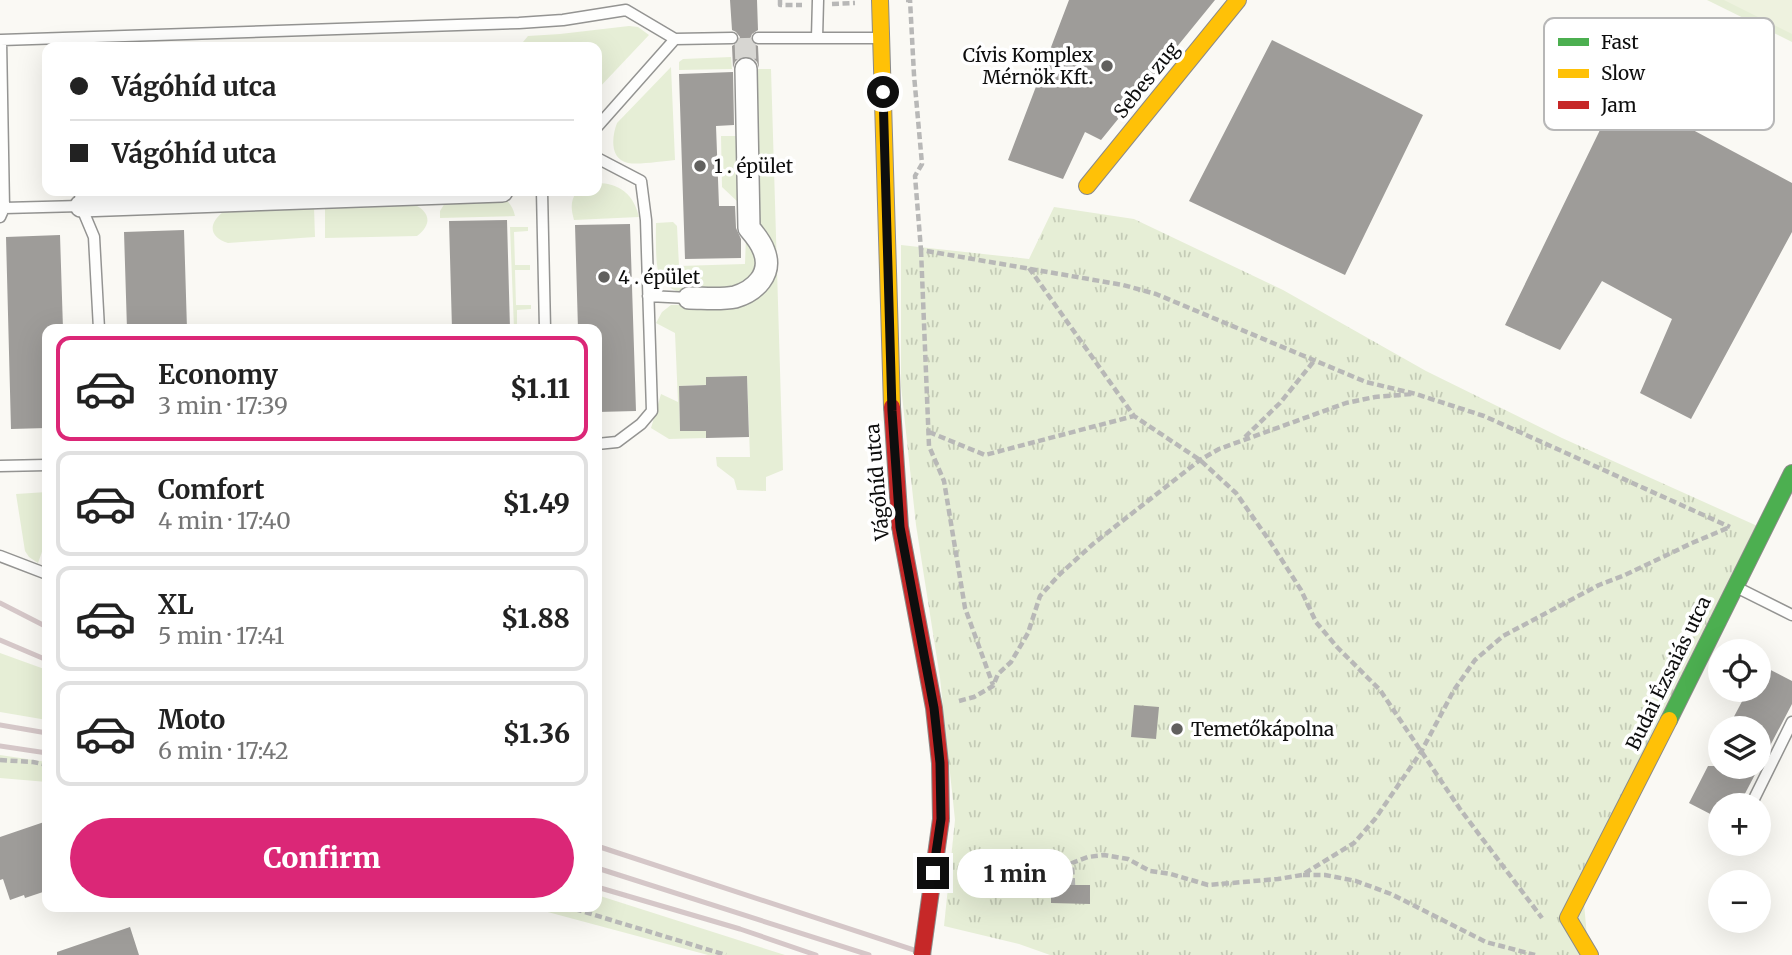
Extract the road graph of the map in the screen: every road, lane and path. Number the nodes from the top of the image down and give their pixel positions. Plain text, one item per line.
1 (818, 0) edge
2 (880, 0) edge
3 (910, 0) edge
4 (1238, 0) edge
5 (732, 37) dead end
6 (758, 38) dead end
7 (817, 38) junction
8 (881, 38) junction
9 (676, 39) junction
10 (74, 42) edge
11 (746, 69) tunnel mouth
12 (602, 121) edge
13 (602, 161) edge
14 (1087, 186) dead end
15 (201, 196) edge
16 (542, 196) edge
17 (80, 198) edge
18 (2, 213) edge
19 (921, 250) junction
20 (1028, 268) junction
21 (648, 296) junction
22 (689, 298) joint
23 (100, 324) edge
24 (545, 324) edge
25 (1314, 360) junction
26 (1416, 394) junction
27 (1134, 416) junction
28 (929, 432) junction
29 (1242, 440) junction
30 (602, 444) edge
31 (1200, 460) junction
32 (0, 466) edge
33 (42, 466) edge
34 (1792, 473) edge
35 (1730, 527) junction
36 (1757, 543) junction
37 (0, 556) edge
38 (42, 572) edge
39 (1735, 586) junction
40 (1792, 615) edge
41 (993, 686) junction
42 (974, 697) dead end
43 (1792, 722) edge
44 (1421, 752) junction
45 (0, 760) edge
46 (42, 764) edge
47 (1757, 793) edge
48 (1302, 875) junction
49 (1073, 885) dead end
50 (585, 912) edge
51 (1546, 923) dead end
52 (726, 955) edge
53 (922, 955) edge
54 (1535, 955) edge
55 (1590, 955) edge

1 - 7 lane
2 - 8 main road, Vágóhíd utca
3 - 19 path
4 - 14 main road, Sebes zug
5 - 9 lane
6 - 7 lane
7 - 8 lane
8 - 53 main road, Vágóhíd utca, bridge
9 - 10 lane
9 - 12 lane
10 - 18 lane
11 - 22 street
13 - 21 lane
15 - 17 street
16 - 24 lane
17 - 18 lane
17 - 23 lane
19 - 20 path
19 - 28 path
20 - 25 path
20 - 27 path
21 - 22 lane
21 - 30 lane
25 - 26 path
25 - 29 path
26 - 29 path
26 - 35 path
27 - 28 path
27 - 31 path
28 - 41 path
29 - 31 path
31 - 41 path
31 - 44 path
32 - 33 lane
34 - 36 main road, Budai Ézsaiás utca
35 - 36 path
35 - 44 path
36 - 39 main road, Budai Ézsaiás utca
37 - 38 lane
39 - 40 lane
39 - 55 main road, Budai Ézsaiás utca
41 - 42 path
43 - 47 lane
44 - 48 path
44 - 51 path
45 - 46 path
48 - 49 path
48 - 54 path
50 - 52 path

